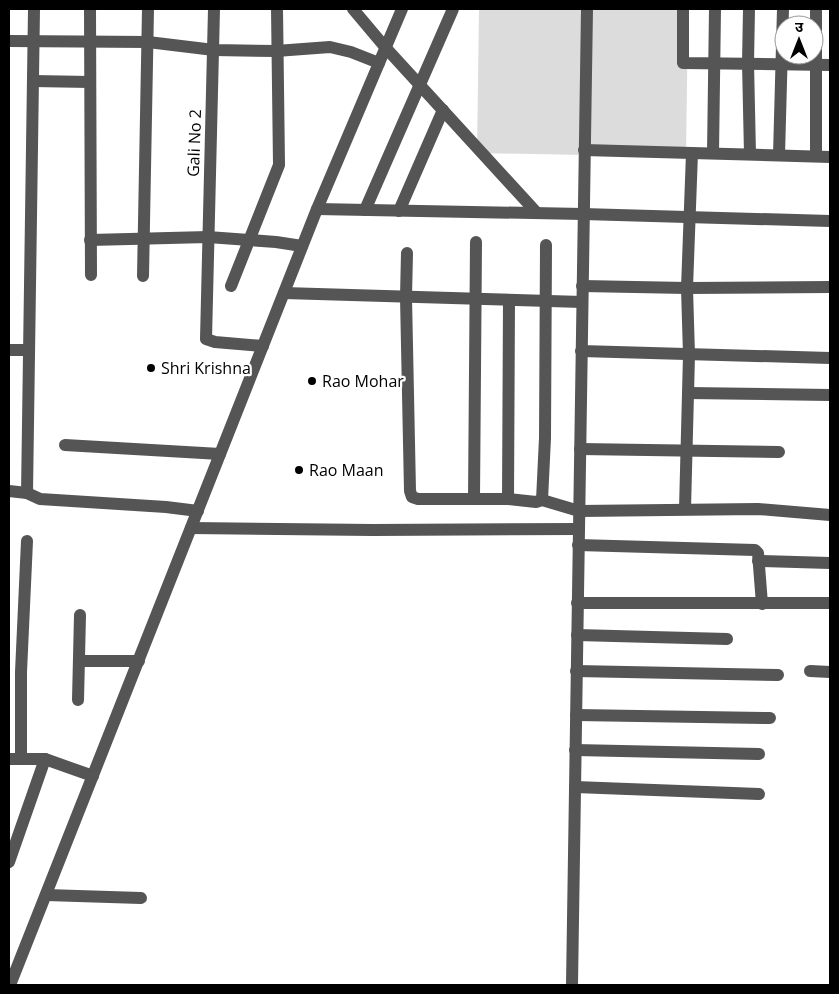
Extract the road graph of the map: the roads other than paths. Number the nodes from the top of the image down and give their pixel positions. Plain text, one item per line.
1 (34, 9) edge
2 (90, 9) edge
3 (148, 9) edge
4 (214, 9) edge
5 (277, 9) edge
6 (353, 9) edge
7 (402, 9) edge
8 (453, 9) edge
9 (586, 9) edge
10 (683, 9) edge
11 (715, 9) edge
12 (749, 9) edge
13 (9, 42) edge
14 (33, 42) junction
15 (90, 42) junction
16 (148, 42) junction
17 (385, 47) junction
18 (214, 50) junction
19 (276, 51) junction
20 (378, 63) junction
21 (714, 63) junction
22 (748, 63) junction
23 (774, 64) edge
24 (782, 65) edge
25 (815, 65) edge
26 (33, 81) junction
27 (90, 82) junction
28 (419, 84) junction
29 (444, 110) junction
30 (584, 150) junction
31 (713, 152) junction
32 (692, 153) junction
33 (750, 154) junction
34 (779, 155) junction
35 (816, 156) junction
36 (830, 157) edge
37 (317, 209) junction
38 (366, 210) junction
39 (399, 211) junction
40 (537, 213) junction
41 (583, 214) junction
42 (691, 217) junction
43 (830, 221) edge
44 (208, 237) junction
45 (143, 239) junction
46 (90, 240) junction
47 (248, 240) junction
48 (476, 242) dead end
49 (546, 245) dead end
50 (302, 246) junction
51 (407, 253) dead end
52 (91, 275) dead end
53 (143, 276) dead end
54 (231, 286) dead end
55 (582, 286) junction
56 (688, 288) junction
57 (830, 288) edge
58 (284, 293) junction
59 (406, 297) junction
60 (475, 299) junction
61 (509, 300) junction
62 (545, 301) junction
63 (582, 302) junction
64 (263, 346) junction
65 (9, 350) edge
66 (28, 350) junction
67 (581, 351) junction
68 (689, 355) junction
69 (830, 358) edge
70 (688, 393) junction
71 (830, 395) edge
72 (65, 445) dead end
73 (580, 449) junction
74 (686, 452) junction
75 (779, 452) dead end
76 (220, 454) junction
77 (9, 491) edge
78 (27, 493) junction
79 (474, 499) junction
80 (508, 499) junction
81 (542, 500) junction
82 (685, 509) junction
83 (198, 511) junction
84 (579, 511) junction
85 (830, 515) edge
86 (192, 528) junction
87 (578, 529) junction
88 (27, 541) dead end
89 (578, 545) junction
90 (758, 562) junction
91 (830, 563) edge
92 (830, 602) edge
93 (577, 603) junction
94 (762, 604) junction
95 (80, 615) dead end
96 (577, 635) junction
97 (727, 639) dead end
98 (79, 661) junction
99 (139, 661) junction
100 (576, 671) junction
101 (810, 671) dead end
102 (830, 672) edge
103 (778, 674) dead end
104 (78, 700) dead end
105 (576, 715) junction
106 (770, 718) dead end
107 (575, 750) junction
108 (759, 754) dead end
109 (15, 759) edge
110 (45, 759) junction
111 (94, 776) junction
112 (575, 787) junction
113 (759, 794) dead end
114 (9, 862) edge
115 (46, 896) junction
116 (141, 898) dead end
117 (10, 985) edge
118 (572, 985) edge

1 - 14 street
2 - 15 street
3 - 16 street
4 - 18 street
5 - 19 street
6 - 17 street
7 - 17 street
8 - 28 street
9 - 30 street
10 - 21 street
11 - 21 street
12 - 22 street
13 - 14 street
14 - 15 street
14 - 26 street
15 - 16 street
15 - 27 street
16 - 18 street
16 - 45 street
17 - 20 street
17 - 28 street
18 - 19 street
18 - 44 street, Gali No 2
19 - 20 street
19 - 47 street
20 - 37 street
21 - 22 street
21 - 31 street
22 - 23 street
22 - 33 street
24 - 34 street
25 - 35 street
26 - 27 street
26 - 66 street
27 - 46 street
28 - 29 street
28 - 38 street
29 - 39 street
29 - 40 street
30 - 32 street
30 - 41 street
31 - 32 street
31 - 33 street
32 - 42 street
33 - 34 street
34 - 35 street
35 - 36 street
37 - 38 street
37 - 50 street
38 - 39 street
39 - 40 street
40 - 41 street
41 - 42 street
41 - 55 street
42 - 43 street
42 - 56 street
44 - 45 street
44 - 47 street
44 - 64 street, Gali No 2
45 - 46 street
45 - 53 street
46 - 52 street
47 - 50 street
47 - 54 street
48 - 60 street
49 - 62 street
50 - 58 street
51 - 59 street
55 - 56 street
55 - 63 street
56 - 57 street
56 - 68 street
58 - 59 street
58 - 64 street
59 - 60 street
59 - 79 street
60 - 61 street
60 - 79 street
61 - 62 street
61 - 80 street
62 - 63 street
62 - 81 street
63 - 67 street
64 - 76 street
65 - 66 street
66 - 78 street
67 - 68 street
67 - 73 street
68 - 69 street
68 - 70 street
70 - 71 street
70 - 74 street
72 - 76 street
73 - 74 street
73 - 84 street
74 - 75 street
74 - 82 street
76 - 83 street
77 - 78 street
78 - 83 street
79 - 80 street
80 - 81 street
81 - 84 street
82 - 84 street
82 - 85 street
83 - 86 street
84 - 87 street
86 - 87 street
86 - 99 street
87 - 89 street
88 - 109 street
89 - 90 street
89 - 93 street
90 - 91 street
90 - 94 street
92 - 94 street
93 - 94 street
93 - 96 street
95 - 98 street
96 - 97 street
96 - 100 street
98 - 99 street
98 - 104 street
99 - 111 street
100 - 103 street
100 - 105 street
101 - 102 street
105 - 106 street
105 - 107 street
107 - 108 street
107 - 112 street
109 - 110 street
110 - 111 street
110 - 114 street
111 - 115 street
112 - 113 street
112 - 118 street
115 - 116 street
115 - 117 street

